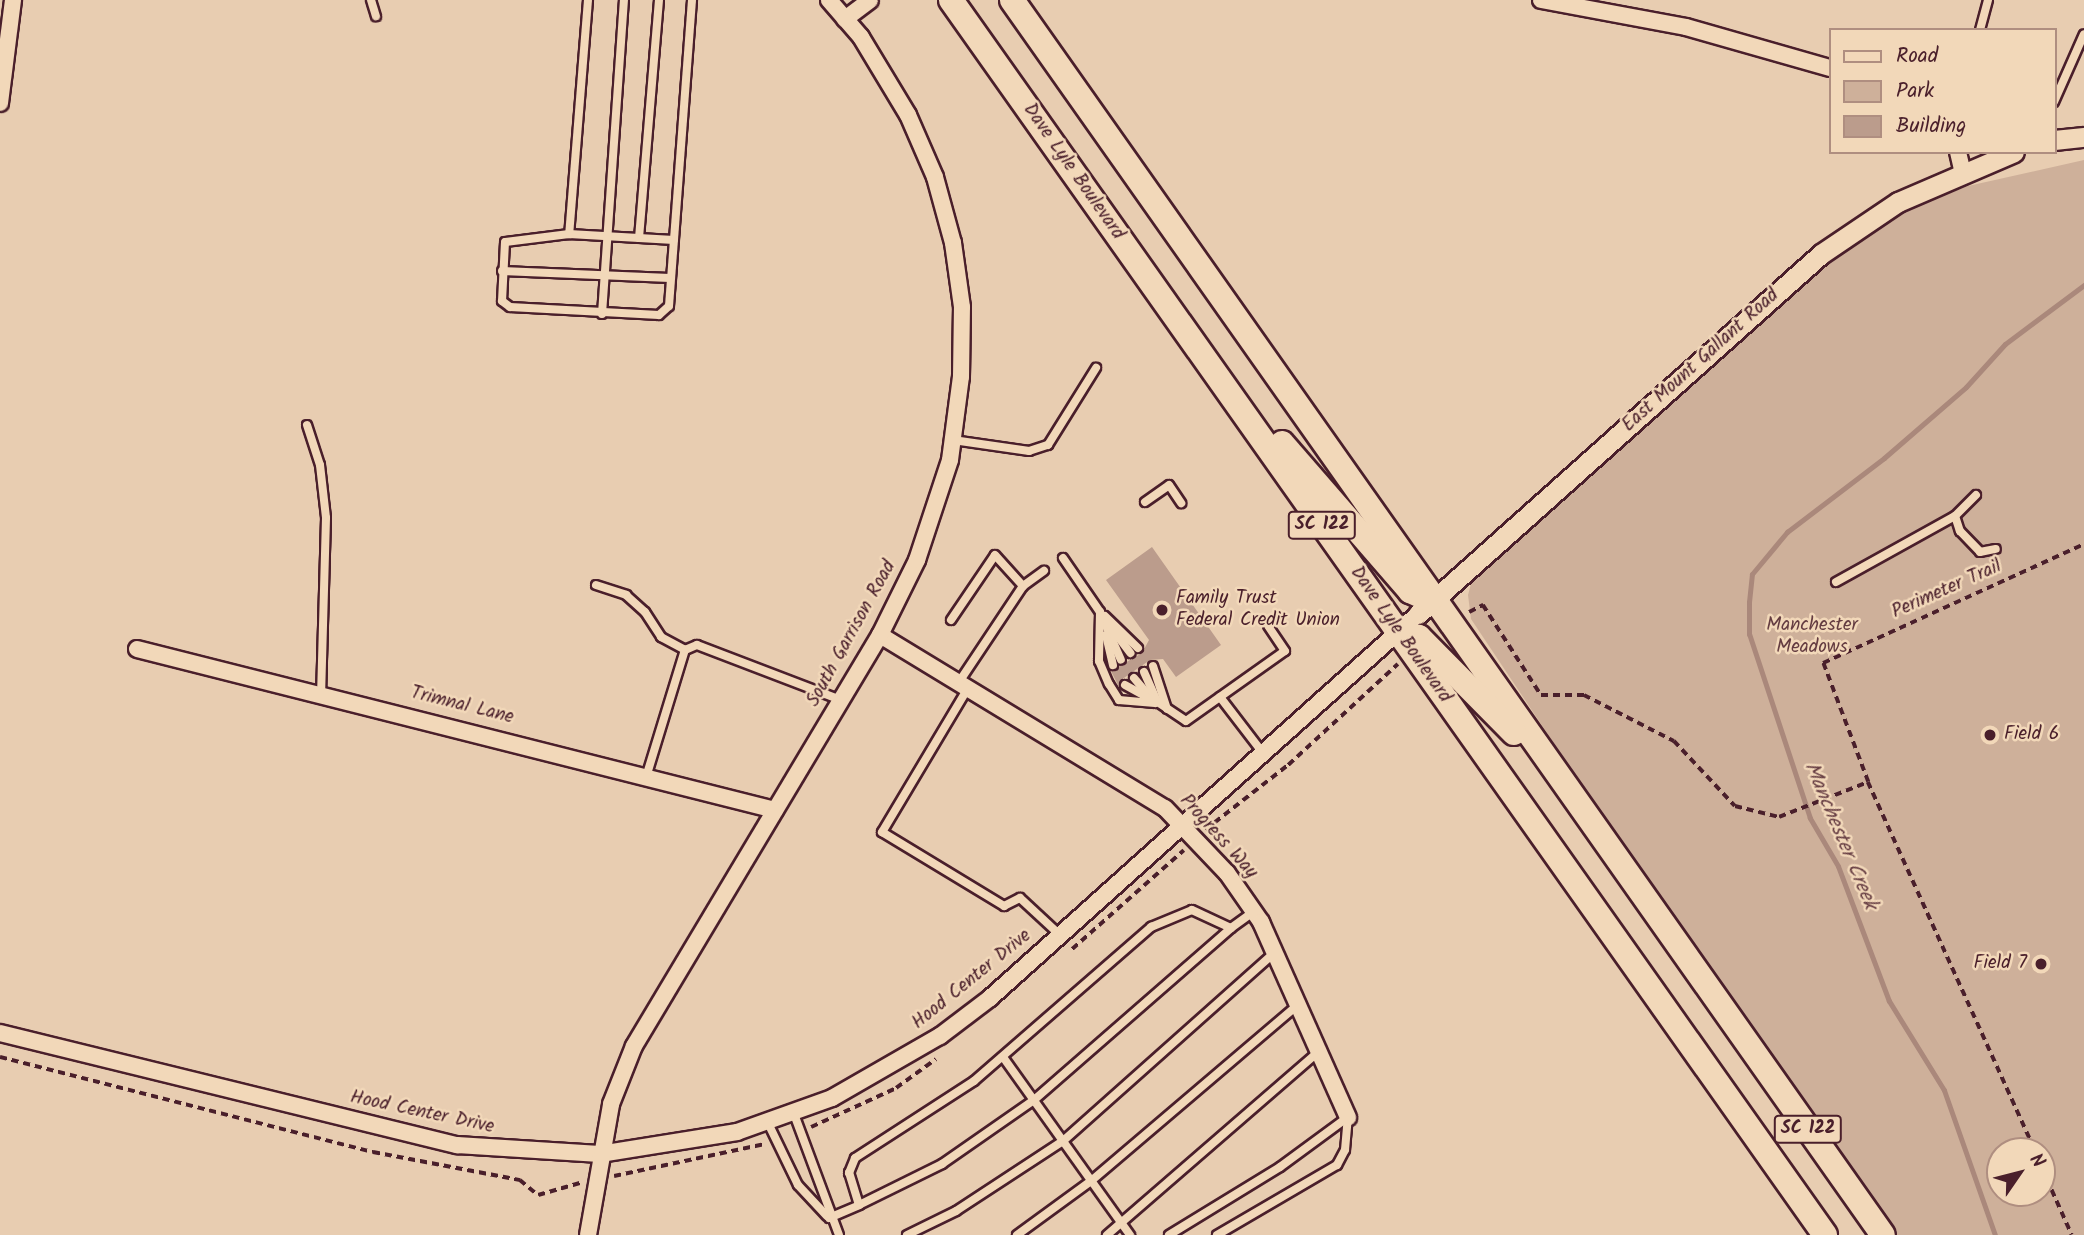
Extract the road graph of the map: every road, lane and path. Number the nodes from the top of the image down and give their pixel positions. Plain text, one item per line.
1 (371, 0) edge
2 (588, 0) edge
3 (624, 0) edge
4 (659, 0) edge
5 (692, 0) edge
6 (829, 0) edge
7 (870, 0) edge
8 (951, 0) edge
9 (1012, 0) edge
10 (1541, 0) edge
11 (1987, 0) edge
12 (9, 2) edge
13 (376, 16) dead end
14 (845, 19) junction
15 (1980, 28) edge
16 (2084, 34) edge
17 (1828, 67) edge
18 (2056, 97) edge
19 (0, 103) edge
20 (2084, 137) edge
21 (2056, 140) edge
22 (1958, 154) edge
23 (2009, 154) edge
24 (1963, 174) junction
25 (569, 234) junction
26 (604, 236) junction
27 (639, 238) junction
28 (674, 240) junction
29 (502, 271) junction
30 (605, 276) junction
31 (670, 278) junction
32 (602, 314) junction
33 (1192, 340) junction
34 (1096, 368) dead end
35 (307, 425) dead end
36 (953, 440) junction
37 (1976, 495) dead end
38 (1145, 502) dead end
39 (1181, 503) dead end
40 (1955, 516) junction
41 (2084, 544) edge
42 (1996, 549) dead end
43 (1063, 558) dead end
44 (1044, 571) dead end
45 (1836, 582) dead end
46 (596, 585) dead end
47 (1023, 586) junction
48 (1427, 607) junction
49 (1100, 612) junction
50 (951, 620) dead end
51 (1451, 623) junction
52 (1268, 626) dead end
53 (1398, 633) junction
54 (880, 635) junction
55 (1138, 648) dead end
56 (137, 649) dead end
57 (685, 650) junction
58 (1130, 653) dead end
59 (1117, 663) dead end
60 (1153, 666) dead end
61 (1143, 672) dead end
62 (1134, 678) dead end
63 (964, 685) junction
64 (1125, 685) dead end
65 (321, 694) junction
66 (1220, 697) junction
67 (841, 700) junction
68 (1158, 703) junction
69 (1167, 709) junction
70 (1264, 753) junction
71 (647, 774) junction
72 (1868, 782) junction
73 (1570, 792) junction
74 (775, 810) junction
75 (1183, 826) junction
76 (1254, 911) junction
77 (1231, 928) junction
78 (1060, 935) junction
79 (1276, 951) junction
80 (1301, 1002) junction
81 (0, 1033) edge
82 (1320, 1050) junction
83 (0, 1057) edge
84 (1003, 1057) junction
85 (1034, 1100) junction
86 (794, 1114) junction
87 (1348, 1116) junction
88 (768, 1123) junction
89 (2029, 1137) edge
90 (1063, 1141) junction
91 (600, 1154) junction
92 (1091, 1181) junction
93 (579, 1183) dead end
94 (2056, 1199) edge
95 (859, 1205) junction
96 (829, 1218) junction
97 (1122, 1224) junction
98 (588, 1235) edge
99 (839, 1235) edge
100 (907, 1235) edge
101 (1017, 1235) edge
102 (1107, 1235) edge
103 (1130, 1235) edge
104 (1169, 1235) edge
105 (1217, 1235) edge
106 (1825, 1235) edge
107 (1883, 1235) edge
108 (2072, 1235) edge

1 - 13 lane
2 - 25 lane
3 - 26 lane
4 - 27 lane
5 - 28 lane
6 - 14 street, South Garrison Road
7 - 14 street
8 - 33 main road, Dave Lyle Boulevard / SC 122
9 - 48 main road, SC 122
10 - 17 street
11 - 15 lane
12 - 19 street
14 - 36 street, South Garrison Road
16 - 18 lane
20 - 21 street
22 - 24 street
23 - 24 street, East Mount Gallant Road
24 - 48 street, East Mount Gallant Road
25 - 26 lane
25 - 29 lane
26 - 27 lane
26 - 30 lane
27 - 28 lane
28 - 31 lane
29 - 30 lane
29 - 32 lane
30 - 31 lane
30 - 32 lane
31 - 32 lane
33 - 48 main road
33 - 53 main road, Dave Lyle Boulevard / SC 122
34 - 36 lane
35 - 65 lane
36 - 54 street, South Garrison Road
37 - 40 lane
38 - 39 lane
40 - 42 lane
40 - 45 lane
41 - 72 path, Perimeter Trail
43 - 49 lane
44 - 47 lane
46 - 57 lane
47 - 50 lane
47 - 63 lane
48 - 51 main road, SC 122
48 - 53 street, Hood Center Drive
49 - 55 lane
49 - 58 lane
49 - 59 lane
49 - 68 lane
51 - 72 path
51 - 73 main road, SC 122
52 - 66 lane
53 - 70 street, Hood Center Drive
53 - 73 main road
53 - 106 main road, Dave Lyle Boulevard / SC 122
54 - 63 street, Progress Way
54 - 67 street, South Garrison Road
56 - 65 street, Trimnal Lane
57 - 67 lane
57 - 71 lane
60 - 69 lane
61 - 68 lane
62 - 68 lane
63 - 75 street, Progress Way
63 - 78 lane
64 - 68 lane
65 - 71 street, Trimnal Lane
66 - 69 lane
66 - 70 lane
67 - 74 street, South Garrison Road
68 - 69 lane
70 - 75 street, Hood Center Drive
71 - 74 street, Trimnal Lane
72 - 89 path
73 - 107 main road, SC 122
74 - 91 street, South Garrison Road
75 - 76 street, Progress Way
75 - 78 street, Hood Center Drive
76 - 77 lane
76 - 79 street, Progress Way
77 - 84 lane
77 - 85 lane
78 - 86 street, Hood Center Drive
79 - 80 street, Progress Way
79 - 90 lane
80 - 82 street, Progress Way
80 - 92 lane
81 - 91 street, Hood Center Drive
82 - 87 street, Progress Way
82 - 97 lane
83 - 93 path
84 - 85 lane
84 - 95 lane
85 - 90 lane
85 - 95 lane
86 - 88 street, Hood Center Drive
86 - 96 lane
87 - 104 lane
87 - 105 lane
88 - 91 street, Hood Center Drive
88 - 96 lane
90 - 92 lane
90 - 100 lane
91 - 98 street, South Garrison Road
92 - 97 lane
92 - 101 lane
94 - 108 path
95 - 96 lane
96 - 99 lane
97 - 102 lane
97 - 103 lane

